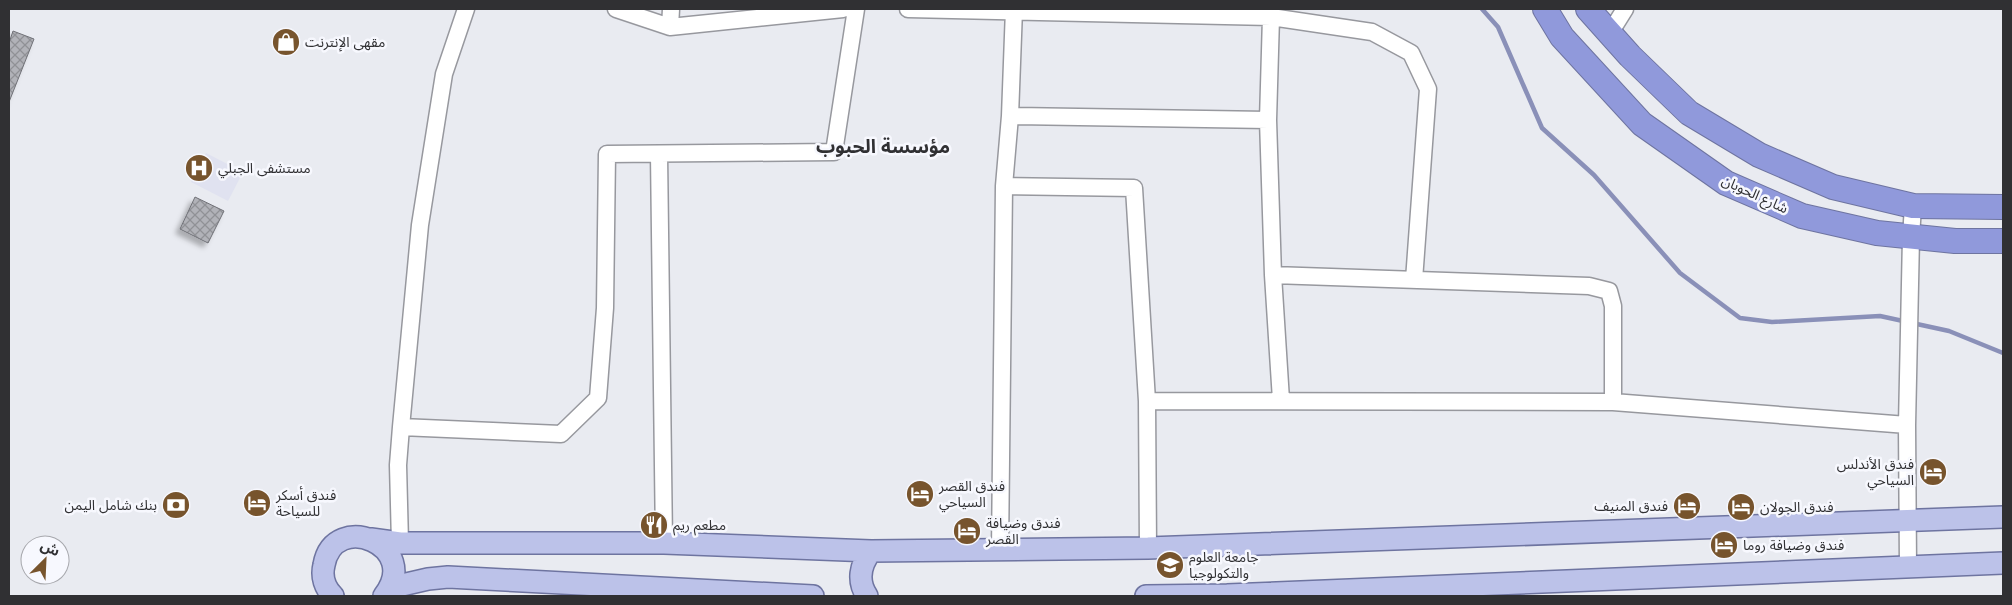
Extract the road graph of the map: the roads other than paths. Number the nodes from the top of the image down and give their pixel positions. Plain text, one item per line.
1 (466, 9) edge
2 (616, 9) edge
3 (671, 9) edge
4 (843, 9) edge
5 (856, 9) edge
6 (908, 9) edge
7 (1545, 9) edge
8 (1588, 9) edge
9 (1625, 9) edge
10 (1015, 10) edge
11 (1218, 12) edge
12 (1271, 17) junction
13 (670, 27) junction
14 (1610, 34) junction
15 (1010, 116) junction
16 (1268, 120) junction
17 (659, 154) junction
18 (1004, 186) junction
19 (1913, 206) junction
20 (2003, 207) edge
21 (1910, 237) junction
22 (2003, 241) edge
23 (1273, 276) junction
24 (1414, 280) junction
25 (1281, 400) junction
26 (1148, 401) junction
27 (1613, 402) junction
28 (1907, 425) junction
29 (401, 427) junction
30 (2003, 518) edge
31 (1907, 521) junction
32 (371, 539) junction
33 (400, 542) junction
34 (664, 544) junction
35 (1148, 548) junction
36 (871, 550) junction
37 (1000, 550) junction
38 (2003, 563) edge
39 (1908, 567) junction
40 (386, 592) edge
41 (333, 596) edge
42 (813, 596) edge
43 (868, 596) edge
44 (1146, 596) edge
45 (1227, 596) edge

1 - 29 street
2 - 13 street
3 - 13 street
4 - 13 street
5 - 17 street
6 - 10 street
7 - 21 highway, شارع الحوبان
8 - 14 highway
9 - 14 street
10 - 11 street
10 - 15 street
11 - 12 street
12 - 16 street
12 - 24 street
14 - 19 highway
15 - 16 street
15 - 18 street
16 - 23 street
17 - 29 street
17 - 34 street
18 - 26 street
18 - 37 street
19 - 20 highway
19 - 21 street
21 - 22 highway, شارع الحوبان
21 - 28 street
23 - 24 street
23 - 25 street
24 - 27 street
25 - 26 street
25 - 27 street
26 - 35 street
27 - 28 street
28 - 31 street
29 - 33 street
30 - 31 main road
31 - 35 main road
31 - 39 street
32 - 33 main road
32 - 40 main road
32 - 41 main road
33 - 34 main road
34 - 36 main road
35 - 37 main road
36 - 37 main road
36 - 43 main road
38 - 39 main road
39 - 45 main road
40 - 42 main road
44 - 45 main road

